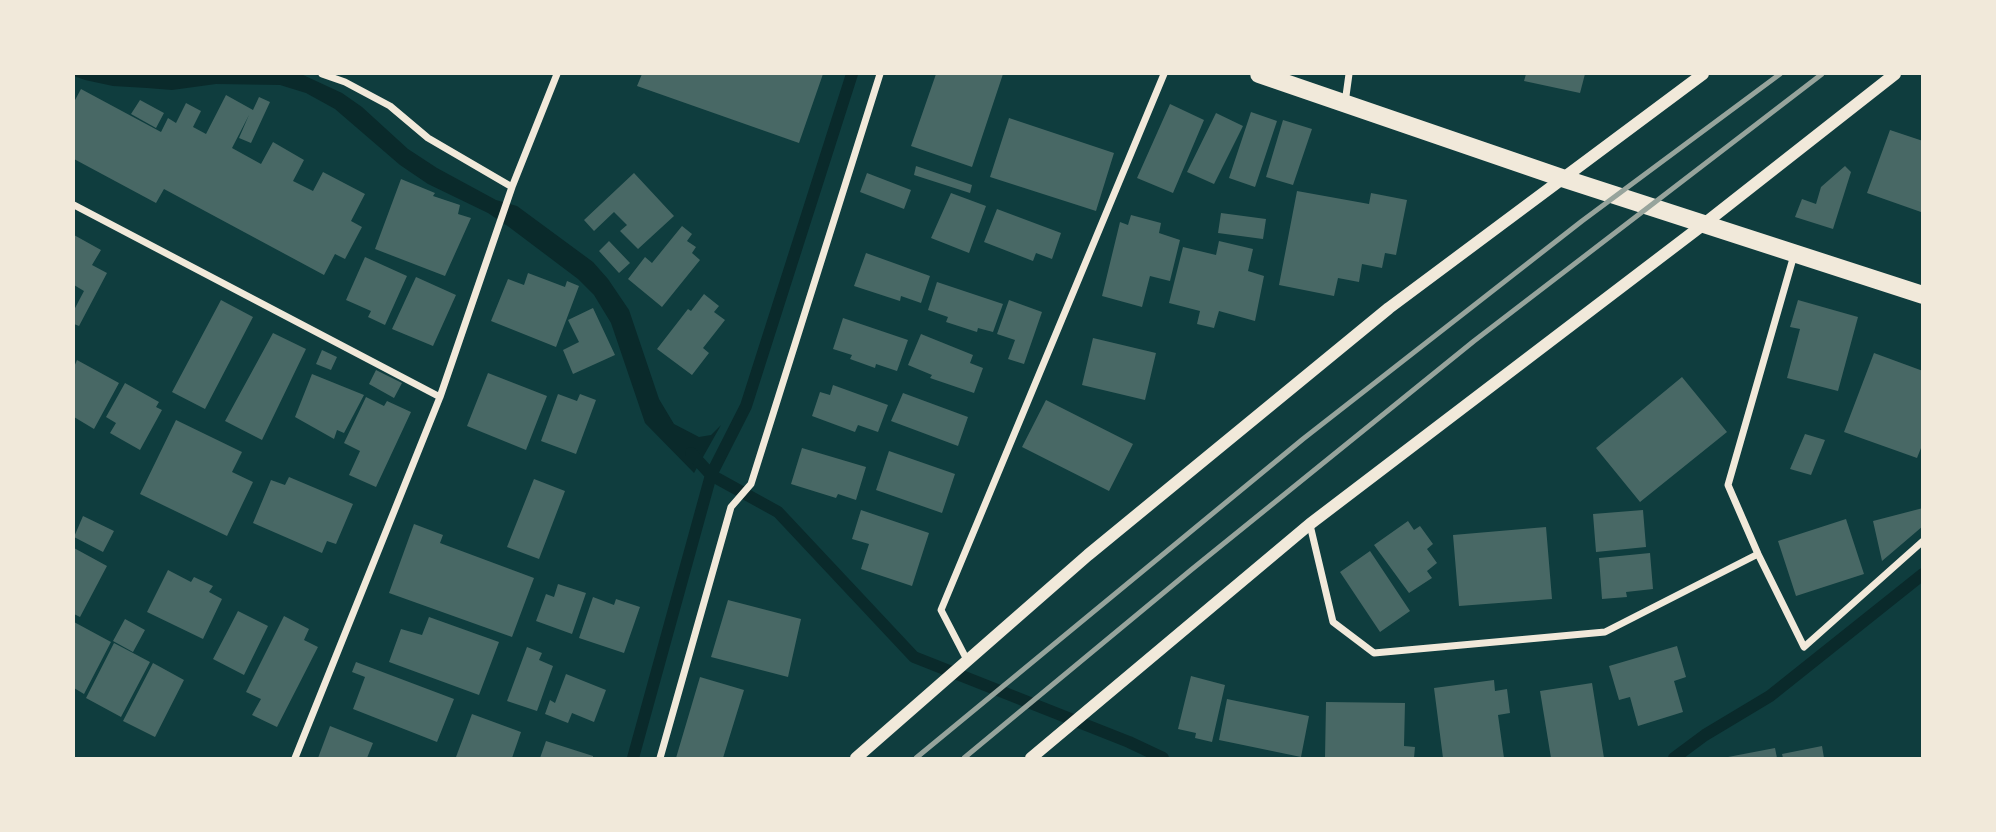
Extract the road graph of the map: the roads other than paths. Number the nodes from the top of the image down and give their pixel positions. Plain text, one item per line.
1 (321, 74) edge
2 (558, 74) edge
3 (880, 74) edge
4 (1164, 74) edge
5 (1259, 74) edge
6 (1349, 74) edge
7 (1703, 74) edge
8 (1895, 74) edge
9 (1345, 104) junction
10 (1562, 178) junction
11 (512, 187) junction
12 (74, 205) edge
13 (1704, 224) junction
14 (1794, 253) junction
15 (1923, 295) edge
16 (440, 397) junction
17 (1310, 524) junction
18 (1923, 541) edge
19 (1758, 554) junction
20 (967, 660) junction
21 (295, 758) edge
22 (660, 758) edge
23 (856, 758) edge
24 (1031, 758) edge

1 - 11 street
2 - 11 street
3 - 22 street
4 - 20 street
5 - 9 main road
6 - 9 street
7 - 10 street
8 - 13 street
9 - 10 main road
10 - 13 main road
10 - 20 street
11 - 16 street
12 - 16 street
13 - 14 main road
13 - 17 street
14 - 15 main road
14 - 19 street
16 - 21 street
17 - 19 street
17 - 24 street
18 - 19 street
20 - 23 street

